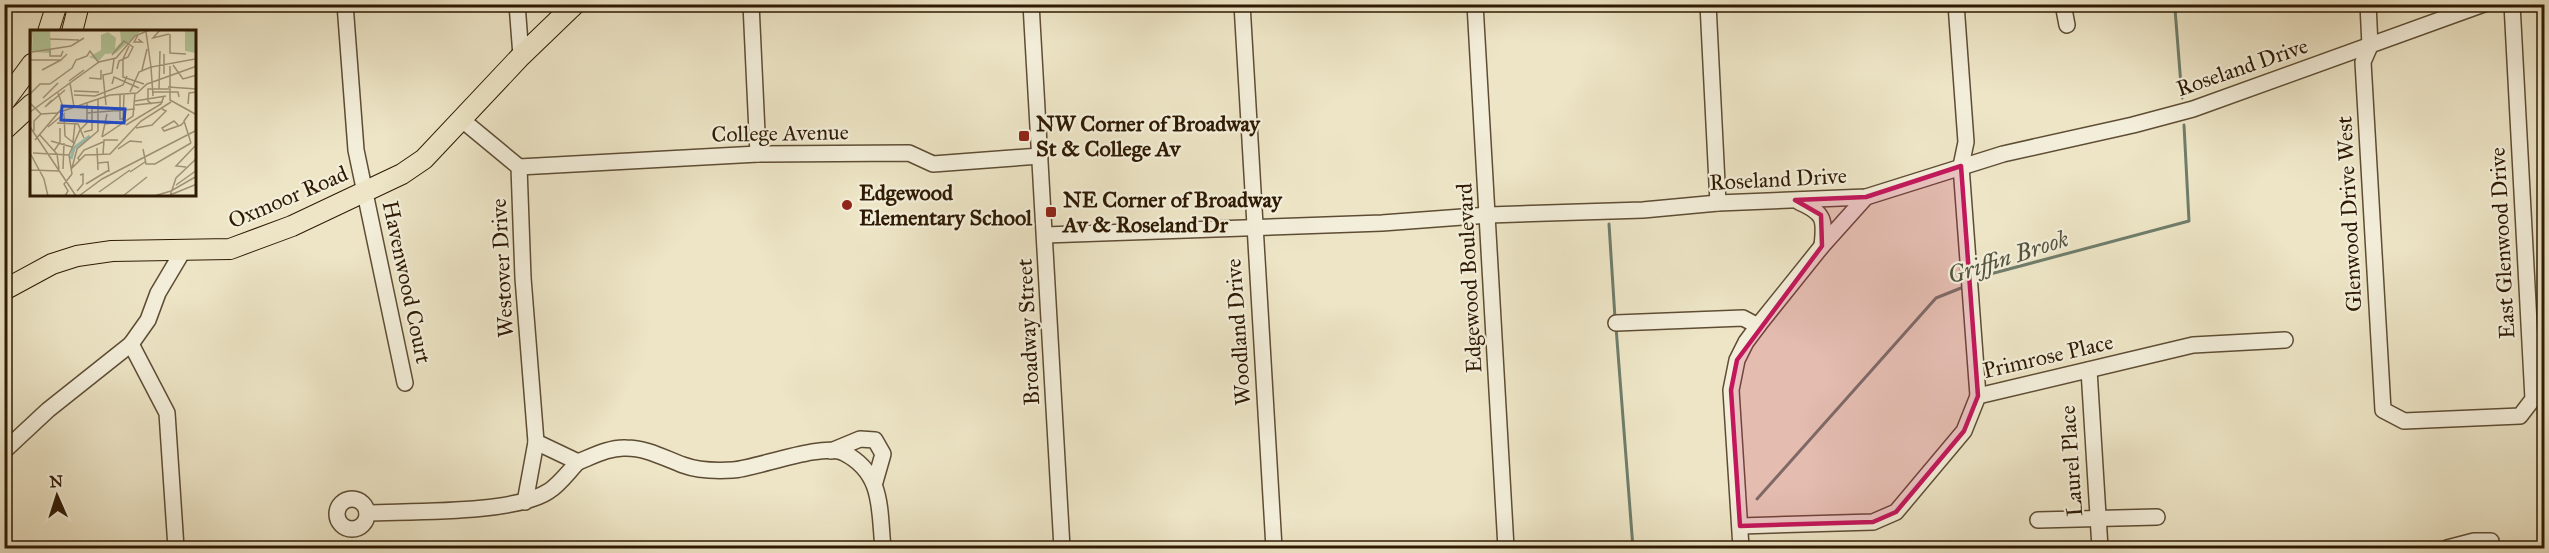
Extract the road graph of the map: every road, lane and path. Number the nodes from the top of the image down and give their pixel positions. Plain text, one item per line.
1 (57, 4) edge
2 (79, 4) edge
3 (345, 4) edge
4 (518, 4) edge
5 (575, 4) edge
6 (751, 4) edge
7 (1031, 4) edge
8 (1242, 4) edge
9 (1476, 4) edge
10 (1708, 4) edge
11 (1956, 4) edge
12 (2063, 4) edge
13 (2368, 4) edge
14 (2484, 4) edge
15 (2512, 4) edge
16 (2067, 25) dead end
17 (49, 30) edge
18 (72, 30) edge
19 (2370, 46) junction
20 (521, 56) junction
21 (30, 67) edge
22 (4, 102) edge
23 (30, 106) edge
24 (461, 119) junction
25 (4, 130) edge
26 (758, 154) junction
27 (1040, 156) junction
28 (1961, 166) junction
29 (519, 167) junction
30 (364, 190) junction
31 (1866, 197) junction
32 (1795, 200) junction
33 (1718, 203) junction
34 (1489, 214) junction
35 (1254, 227) junction
36 (1045, 235) junction
37 (1822, 246) junction
38 (183, 251) junction
39 (52, 264) junction
40 (4, 284) edge
41 (4, 290) edge
42 (1616, 323) dead end
43 (1758, 326) junction
44 (2285, 340) dead end
45 (131, 344) junction
46 (2089, 370) junction
47 (405, 383) dead end
48 (1978, 396) junction
49 (2394, 416) joint
50 (536, 442) junction
51 (4, 451) edge
52 (831, 451) junction
53 (578, 462) junction
54 (875, 482) junction
55 (525, 502) junction
56 (368, 513) dead end
57 (2098, 517) junction
58 (2157, 517) dead end
59 (2038, 520) dead end
60 (1740, 526) junction
61 (2491, 541) dead end
62 (176, 549) edge
63 (883, 549) edge
64 (1062, 549) edge
65 (1274, 549) edge
66 (1506, 549) edge
67 (1741, 549) edge
68 (2100, 549) edge
69 (2447, 549) edge

1 - 17 main road
2 - 18 main road
3 - 30 street, Havenwood Court
4 - 20 street
5 - 20 main road, Oxmoor Road
6 - 26 street
7 - 27 street, Broadway Street
8 - 35 street, Woodland Drive
9 - 34 street, Edgewood Boulevard
10 - 33 street
11 - 28 street
12 - 16 street
13 - 19 street, Glenwood Drive West
14 - 19 street, Roseland Drive
15 - 49 street, East Glenwood Drive
19 - 28 street, Roseland Drive
19 - 49 street, Glenwood Drive West
20 - 24 main road, Oxmoor Road
21 - 22 main road
23 - 25 main road
24 - 29 street, Westover Drive
24 - 30 main road, Oxmoor Road
26 - 27 street, College Avenue
26 - 29 street, College Avenue
27 - 36 street, Broadway Street
28 - 31 street, Roseland Drive
28 - 48 street
29 - 50 street, Westover Drive
30 - 38 main road, Oxmoor Road
30 - 47 street, Havenwood Court
31 - 32 street, Roseland Drive
31 - 37 street
32 - 33 street, Roseland Drive
32 - 37 street
33 - 34 street, Roseland Drive
34 - 35 street, Roseland Drive
34 - 66 street, Edgewood Boulevard
35 - 36 street, Roseland Drive
35 - 65 street, Woodland Drive
36 - 64 street, Broadway Street
37 - 43 street
38 - 39 main road, Oxmoor Road
38 - 45 street
39 - 40 main road
39 - 41 main road
42 - 43 street
43 - 60 street
44 - 46 street, Primrose Place
45 - 51 street
45 - 62 street
46 - 48 street, Primrose Place
46 - 57 street, Laurel Place
48 - 60 street, Primrose Place
50 - 53 street
50 - 55 street, Westover Drive
52 - 53 street
52 - 54 street
52 - 54 street
53 - 55 street
54 - 63 street
55 - 56 street
57 - 58 street
57 - 59 street
57 - 68 street, Laurel Place
60 - 67 street
61 - 69 street

